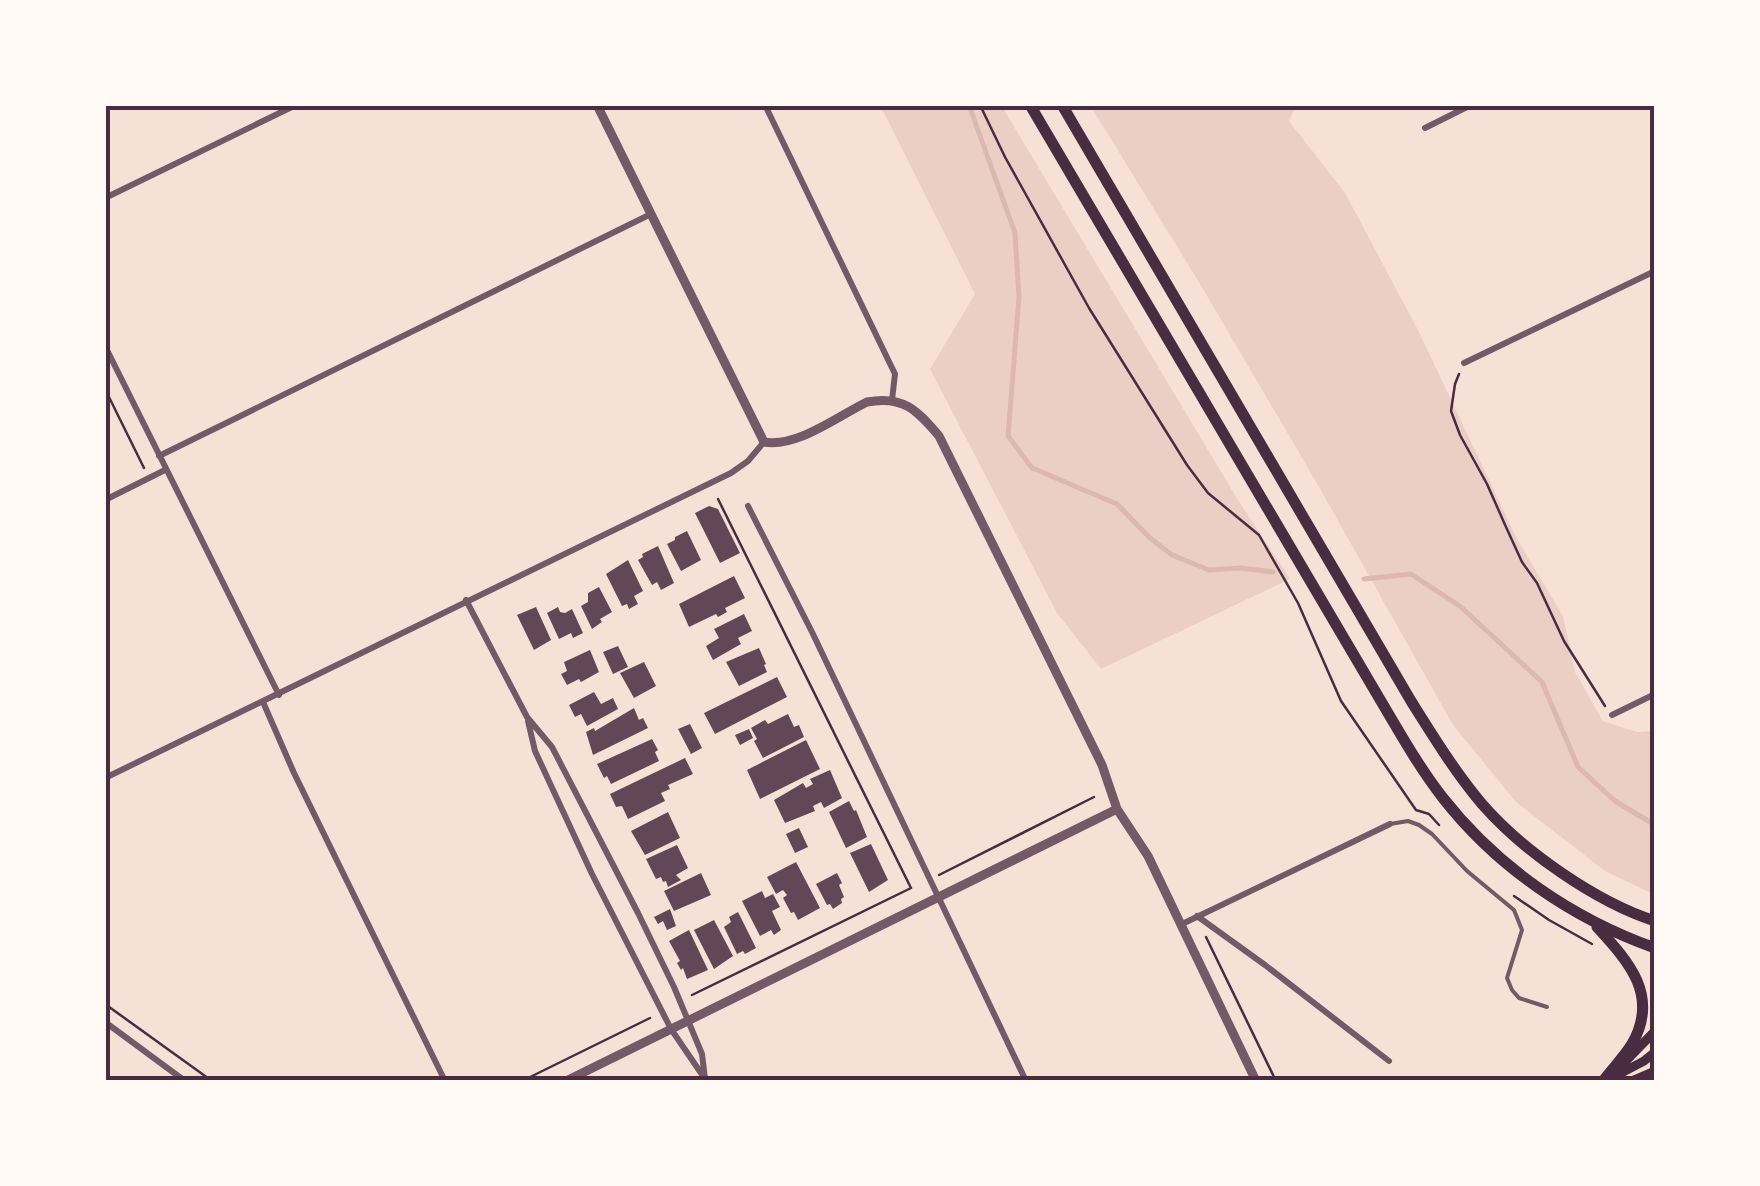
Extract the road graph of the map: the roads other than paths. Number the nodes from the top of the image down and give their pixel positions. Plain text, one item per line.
1 (294, 105) edge
2 (597, 105) edge
3 (765, 105) edge
4 (1030, 105) edge
5 (1062, 105) edge
6 (1472, 105) edge
7 (1425, 128) dead end
8 (105, 198) edge
9 (651, 214) junction
10 (1655, 271) edge
11 (105, 346) edge
12 (1464, 363) road end
13 (892, 400) junction
14 (764, 442) junction
15 (159, 456) junction
16 (165, 470) junction
17 (105, 500) edge
18 (748, 506) dead end
19 (466, 600) junction
20 (1655, 694) edge
21 (278, 695) junction
22 (263, 702) junction
23 (1612, 715) road end
24 (527, 718) junction
25 (105, 778) edge
26 (1117, 808) junction
27 (1390, 824) joint
28 (937, 898) junction
29 (1197, 916) junction
30 (1592, 922) junction
31 (1655, 922) edge
32 (1180, 925) junction
33 (1655, 948) edge
34 (1546, 1008) dead end
35 (687, 1021) junction
36 (105, 1022) edge
37 (671, 1030) junction
38 (1655, 1030) edge
39 (1655, 1052) edge
40 (1389, 1061) dead end
41 (1655, 1072) edge
42 (706, 1080) edge
43 (186, 1081) edge
44 (445, 1081) edge
45 (566, 1081) edge
46 (1026, 1081) edge
47 (1256, 1081) edge
48 (1604, 1081) edge
49 (1634, 1081) edge

1 - 8 street
2 - 9 street
3 - 13 street
4 - 30 highway
5 - 31 highway
6 - 7 street
9 - 14 street
9 - 15 street
10 - 12 street
11 - 15 street
13 - 14 street
13 - 26 street
14 - 19 street
15 - 16 street
16 - 17 street
16 - 21 street
18 - 28 street
19 - 21 street
19 - 24 street
20 - 23 street
21 - 22 street
22 - 25 street
22 - 44 street
24 - 35 street
24 - 37 street
26 - 28 street
26 - 32 street
27 - 29 street
27 - 34 lane
28 - 35 street
28 - 46 street
29 - 32 street
29 - 40 street
30 - 33 highway
30 - 48 highway
32 - 47 street
35 - 37 street
35 - 42 street
36 - 43 street
37 - 42 street
37 - 45 street
38 - 48 main road
39 - 48 main road
41 - 49 highway

